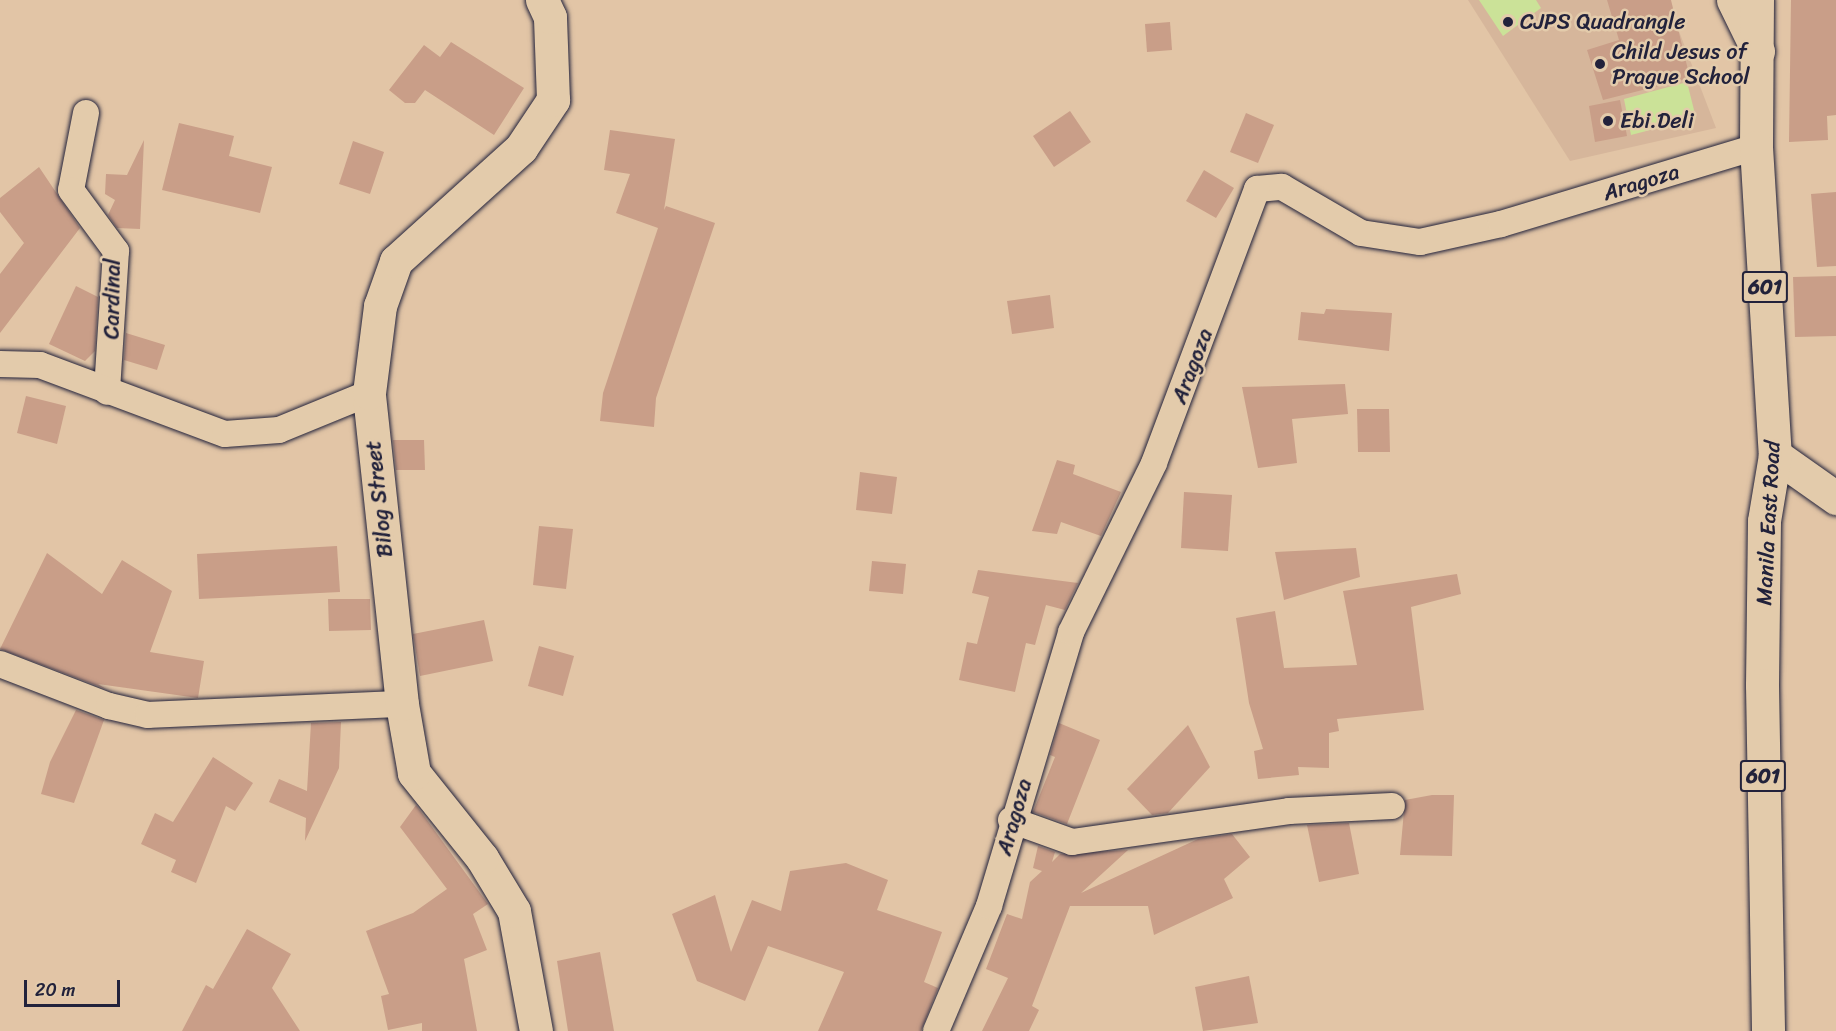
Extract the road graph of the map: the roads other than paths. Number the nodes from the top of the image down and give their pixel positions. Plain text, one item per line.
1 (542, 0) edge
2 (1733, 0) edge
3 (1757, 0) edge
4 (1758, 51) junction
5 (86, 113) dead end
6 (1756, 147) junction
7 (0, 364) edge
8 (107, 392) junction
9 (369, 393) junction
10 (1775, 455) junction
11 (1836, 498) edge
12 (0, 664) edge
13 (402, 704) junction
14 (1392, 806) dead end
15 (1011, 820) junction
16 (536, 1031) edge
17 (936, 1031) edge
18 (1768, 1031) edge

1 - 9 street, Bilog Street
2 - 4 street, 601
3 - 4 street, Manila East Road
4 - 6 street, Manila East Road / 601
5 - 8 street, Cardinal
6 - 10 street, Manila East Road / 601
6 - 15 street, Aragoza
7 - 8 street
8 - 9 street
9 - 13 street, Bilog Street
10 - 11 street
10 - 18 street, Manila East Road / 601
12 - 13 street
13 - 16 street, Bilog Street
14 - 15 street
15 - 17 street, Aragoza

